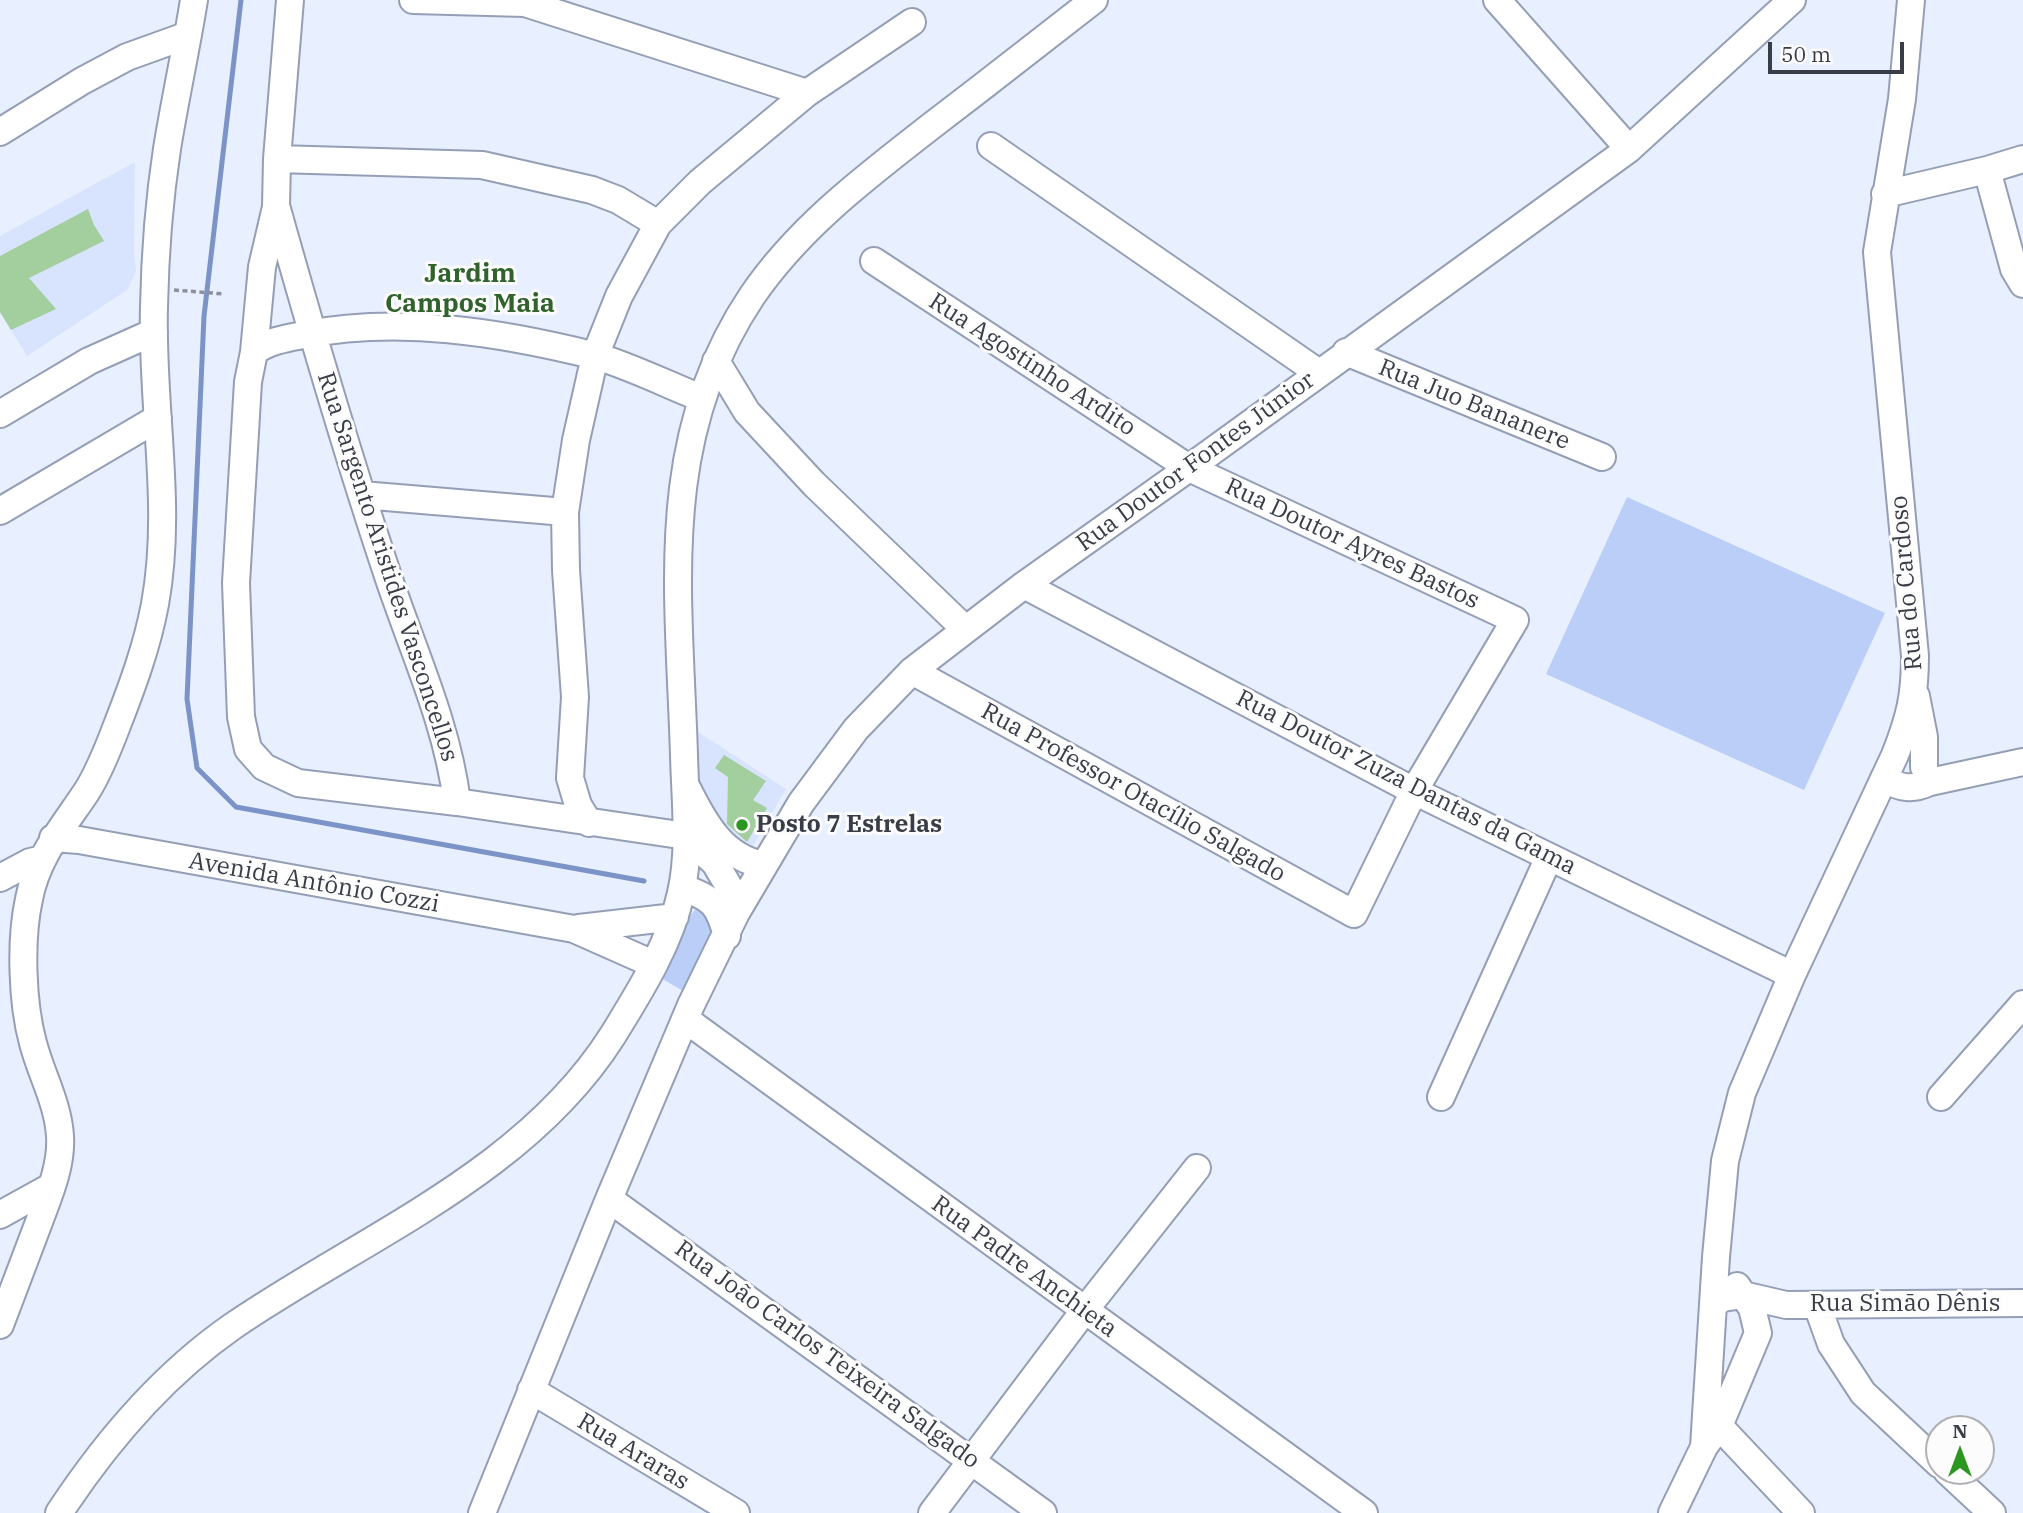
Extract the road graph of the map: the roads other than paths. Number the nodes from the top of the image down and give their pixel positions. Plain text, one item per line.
1 (194, 0) edge
2 (290, 0) edge
3 (413, 0) edge
4 (1094, 0) edge
5 (1497, 0) edge
6 (1792, 0) edge
7 (1911, 0) edge
8 (525, 2) edge
9 (1518, 10) edge
10 (912, 22) dead end
11 (188, 35) junction
12 (807, 93) junction
13 (0, 132) edge
14 (991, 146) dead end
15 (1629, 149) junction
16 (277, 159) junction
17 (2023, 159) edge
18 (1987, 170) junction
19 (1885, 194) junction
20 (276, 206) junction
21 (658, 224) junction
22 (874, 261) dead end
23 (2023, 284) edge
24 (154, 332) junction
25 (312, 333) junction
26 (254, 352) junction
27 (1346, 352) junction
28 (595, 356) junction
29 (716, 360) junction
30 (1319, 373) junction
31 (701, 398) junction
32 (0, 414) edge
33 (158, 418) junction
34 (1602, 457) dead end
35 (1189, 468) junction
36 (362, 495) junction
37 (0, 511) edge
38 (565, 512) junction
39 (1024, 585) junction
40 (965, 629) junction
41 (912, 671) junction
42 (1915, 693) junction
43 (2023, 762) edge
44 (1890, 767) junction
45 (570, 778) junction
46 (1923, 779) junction
47 (685, 783) junction
48 (1414, 791) junction
49 (457, 802) junction
50 (532, 814) junction
51 (1867, 814) junction
52 (589, 823) junction
53 (686, 836) junction
54 (48, 849) junction
55 (1549, 857) junction
56 (764, 865) junction
57 (0, 878) edge
58 (682, 888) junction
59 (0, 893) edge
60 (28, 901) junction
61 (675, 917) junction
62 (732, 925) junction
63 (574, 929) junction
64 (649, 974) junction
65 (1792, 975) junction
66 (2023, 1004) edge
67 (688, 1012) junction
68 (1441, 1097) dead end
69 (1941, 1097) dead end
70 (1197, 1168) dead end
71 (52, 1186) junction
72 (609, 1199) junction
73 (0, 1215) edge
74 (0, 1223) edge
75 (33, 1238) junction
76 (1716, 1257) junction
77 (1743, 1295) junction
78 (2023, 1303) edge
79 (1713, 1304) junction
80 (1786, 1305) junction
81 (1817, 1305) junction
82 (1084, 1311) junction
83 (0, 1325) edge
84 (1758, 1333) junction
85 (1709, 1368) junction
86 (1739, 1379) junction
87 (531, 1390) junction
88 (1713, 1421) junction
89 (1925, 1451) edge
90 (972, 1460) junction
91 (1962, 1485) edge
92 (58, 1513) edge
93 (482, 1513) edge
94 (736, 1513) edge
95 (932, 1513) edge
96 (1043, 1513) edge
97 (1364, 1513) edge
98 (1672, 1513) edge
99 (1801, 1513) edge
100 (1992, 1513) edge

1 - 11 street
2 - 16 street, Rua Sargento Aristides Vasconcellos
3 - 8 street
4 - 29 street
5 - 9 street
6 - 15 street, Rua Doutor Fontes Júnior
7 - 19 street, Rua do Cardoso
8 - 12 street
9 - 15 street
10 - 12 street
11 - 13 street
11 - 24 street
12 - 21 street
14 - 30 street
15 - 27 street, Rua Doutor Fontes Júnior
16 - 20 street, Rua Sargento Aristides Vasconcellos
16 - 21 street
17 - 18 street
18 - 19 street
18 - 23 street
19 - 42 street, Rua do Cardoso
20 - 25 street, Rua Sargento Aristides Vasconcellos
20 - 26 street, Rua Sargento Aristides Vasconcellos
21 - 28 street
22 - 35 street, Rua Agostinho Ardito
24 - 32 street
24 - 33 street
25 - 26 street
25 - 28 street
25 - 36 street, Rua Sargento Aristides Vasconcellos
26 - 49 street, Rua Sargento Aristides Vasconcellos
27 - 30 street, Rua Doutor Fontes Júnior
27 - 34 street, Rua Juo Bananere
28 - 31 street
28 - 38 street
29 - 31 street
29 - 40 street
30 - 35 street, Rua Doutor Fontes Júnior
31 - 47 street
33 - 37 street
33 - 54 street
35 - 39 street, Rua Doutor Fontes Júnior
35 - 48 street, Rua Doutor Ayres Bastos
36 - 38 street
36 - 49 street, Rua Sargento Aristides Vasconcellos
38 - 45 street
39 - 40 street, Rua Doutor Fontes Júnior
39 - 48 street, Rua Doutor Zuza Dantas da Gama
40 - 41 street, Rua Doutor Fontes Júnior
41 - 48 street, Rua Professor Otacílio Salgado
41 - 56 street, Rua Doutor Fontes Júnior
42 - 44 street, Rua do Cardoso
42 - 46 street
43 - 46 street
44 - 46 street
44 - 51 street, Rua do Cardoso
45 - 50 street
45 - 52 street
46 - 51 street
47 - 53 street
47 - 56 street
48 - 55 street, Rua Doutor Zuza Dantas da Gama
49 - 50 street, Rua Sargento Aristides Vasconcellos
50 - 52 street, Rua Sargento Aristides Vasconcellos
51 - 65 street, Rua do Cardoso
52 - 53 street, Rua Sargento Aristides Vasconcellos
53 - 58 street
53 - 62 street
54 - 57 street, Avenida Antônio Cozzi
54 - 60 street
54 - 63 street, Avenida Antônio Cozzi
55 - 65 street, Rua Doutor Zuza Dantas da Gama
55 - 68 street
56 - 62 street, Rua Doutor Fontes Júnior
58 - 61 street
58 - 62 street
59 - 60 street
60 - 71 street
61 - 63 street, Avenida Antônio Cozzi
61 - 64 street
62 - 67 street, Rua Doutor Fontes Júnior
63 - 64 street, Avenida Antônio Cozzi
64 - 92 street
65 - 76 street, Rua do Cardoso
66 - 69 street
67 - 72 street, Rua Doutor Fontes Júnior
67 - 82 street, Rua Padre Anchieta
70 - 82 street
71 - 73 street
71 - 75 street
72 - 87 street, Rua Doutor Fontes Júnior
72 - 90 street, Rua João Carlos Teixeira Salgado
74 - 75 street
75 - 83 street
76 - 77 street
76 - 79 street, Rua do Cardoso
77 - 79 street
77 - 80 street, Rua Simão Dênis
77 - 84 street
78 - 81 street, Rua Simão Dênis
79 - 85 street, Rua do Cardoso
80 - 81 street, Rua Simão Dênis
80 - 84 street, Rua Simão Dênis
81 - 89 street
82 - 90 street
82 - 97 street, Rua Padre Anchieta
84 - 86 street
85 - 86 street
85 - 88 street, Rua do Cardoso
86 - 88 street
87 - 93 street, Rua Doutor Fontes Júnior
87 - 94 street, Rua Araras
88 - 98 street, Rua do Cardoso
88 - 99 street
90 - 95 street
90 - 96 street, Rua João Carlos Teixeira Salgado
91 - 100 street

